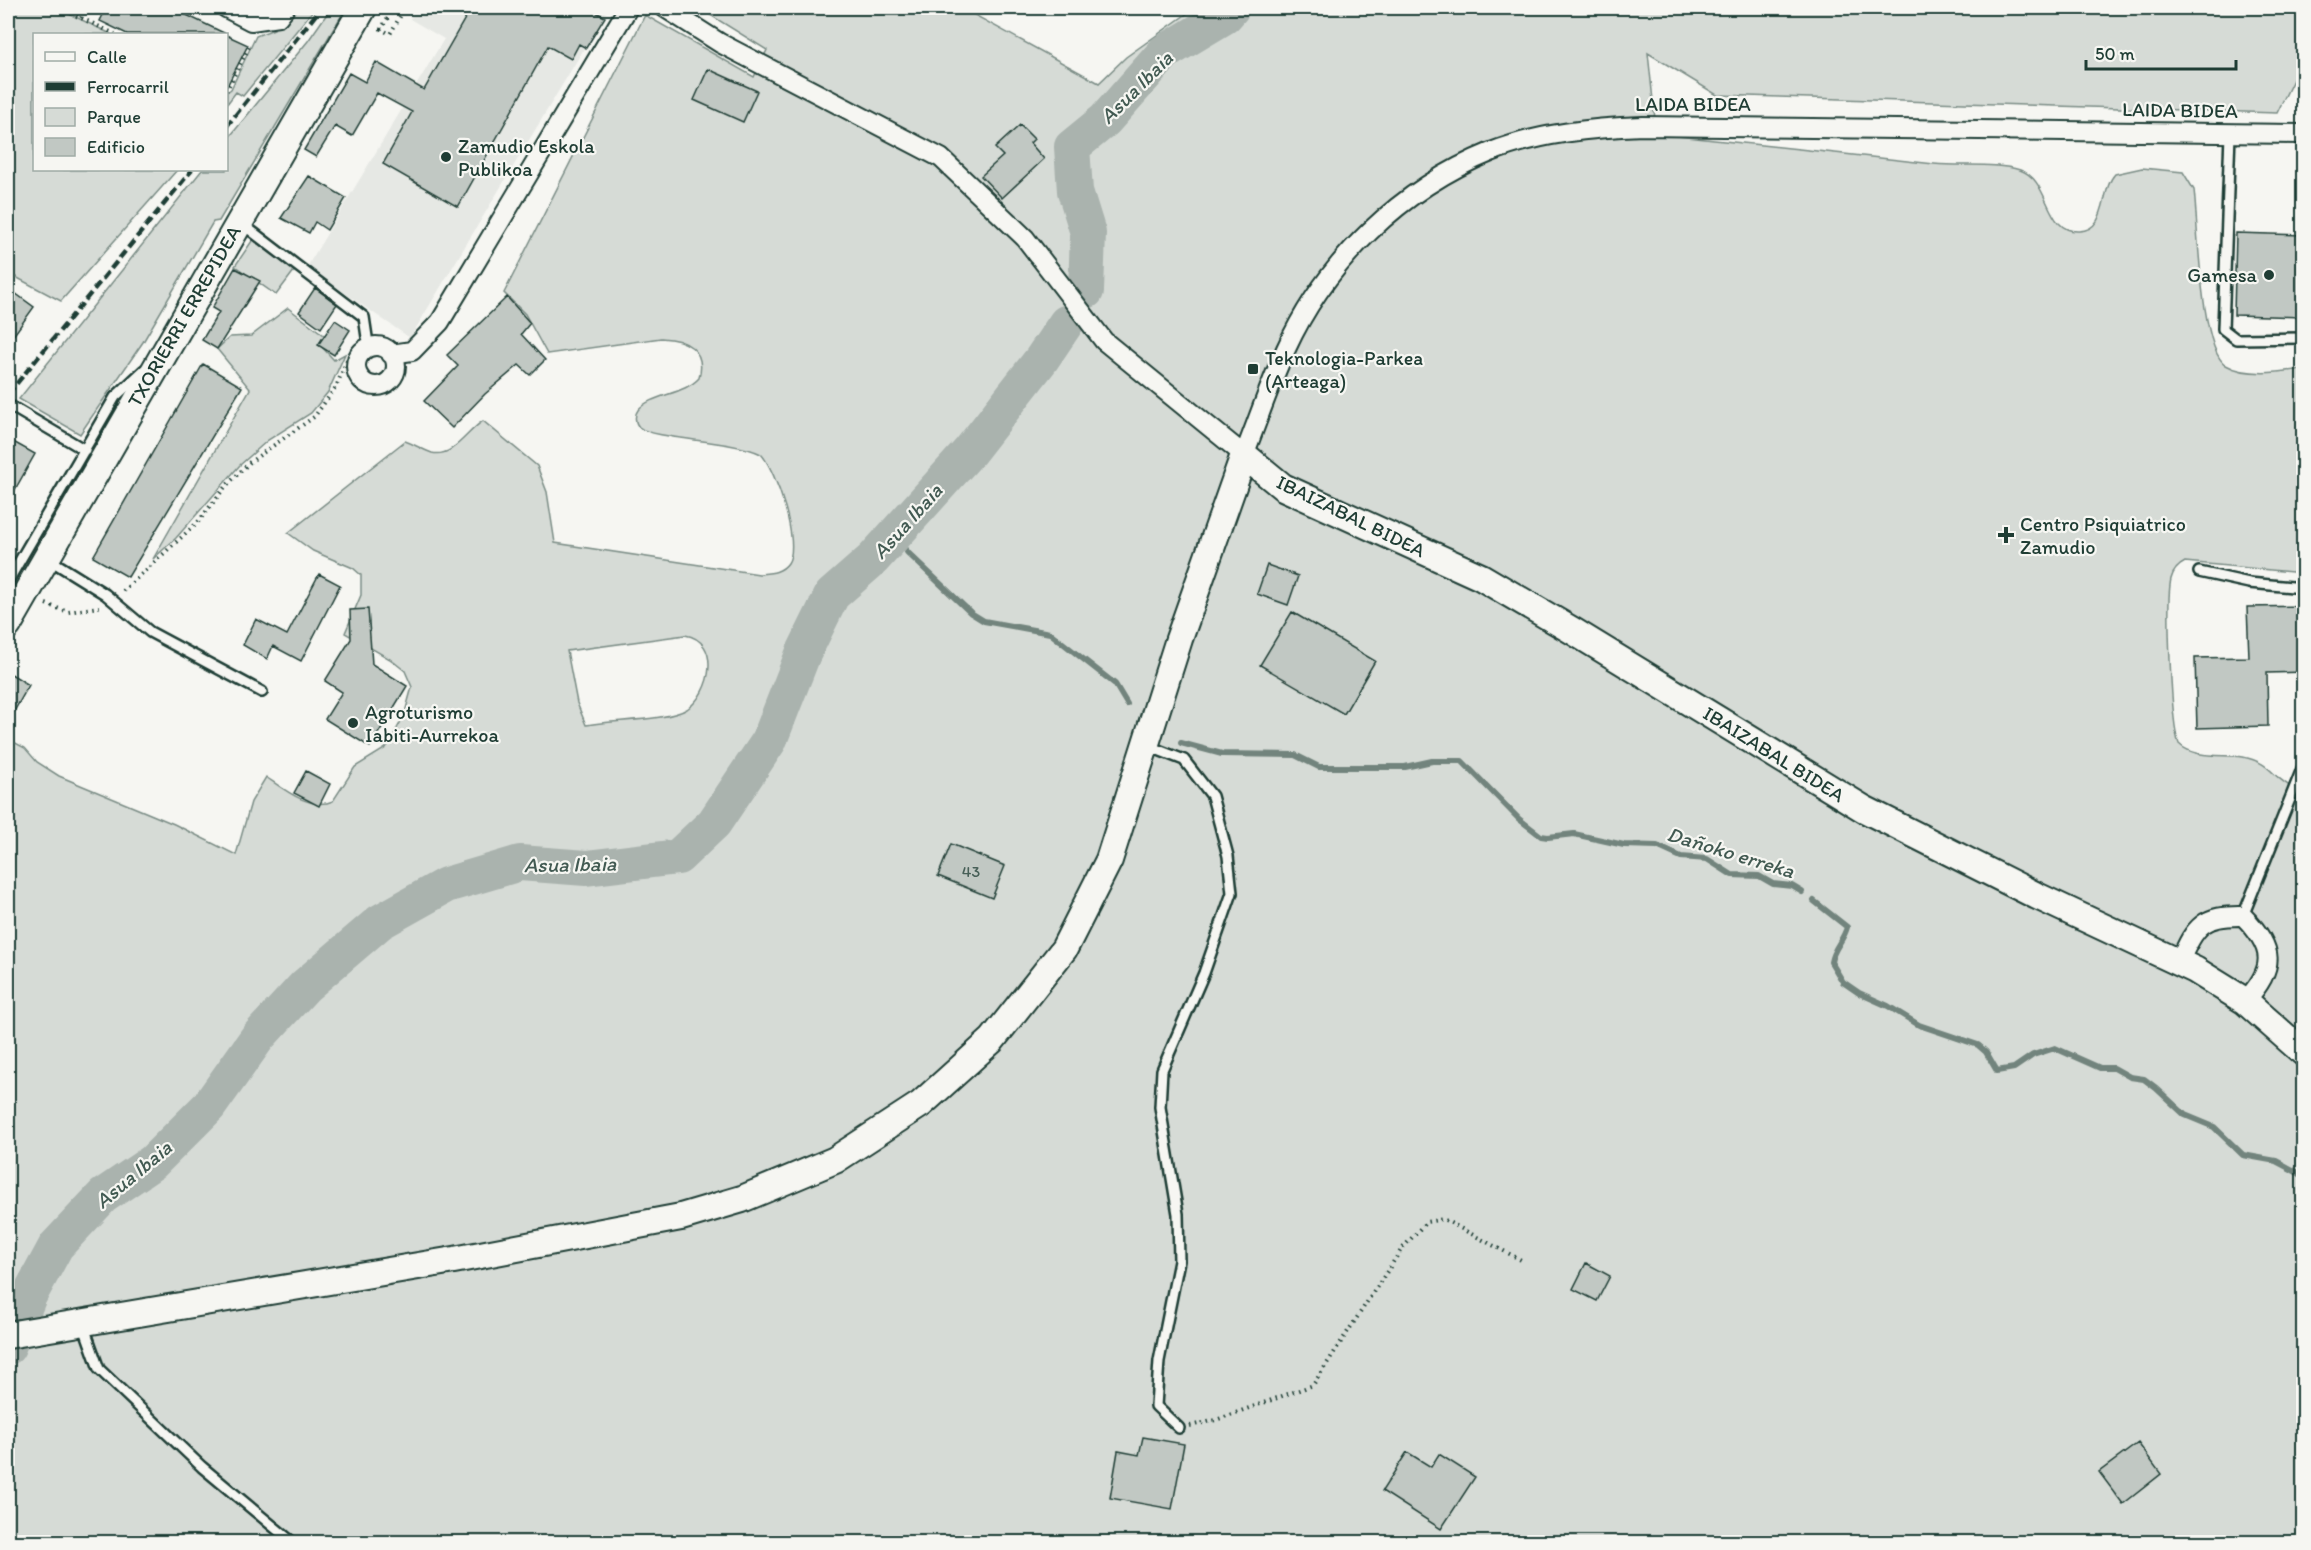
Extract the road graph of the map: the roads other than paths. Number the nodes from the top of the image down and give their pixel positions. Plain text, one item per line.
1 (226, 8) edge
2 (363, 8) edge
3 (628, 8) edge
4 (665, 8) edge
5 (282, 12) edge
6 (2230, 134) junction
7 (2295, 134) edge
8 (2304, 141) edge
9 (239, 221) junction
10 (368, 337) dead end
11 (2304, 338) edge
12 (391, 354) dead end
13 (158, 360) junction
14 (12, 406) dead end
15 (85, 450) junction
16 (1244, 455) junction
17 (45, 557) junction
18 (2199, 572) dead end
19 (8, 581) edge
20 (2304, 588) edge
21 (8, 625) edge
22 (262, 692) dead end
23 (1146, 745) junction
24 (2304, 764) edge
25 (2244, 916) junction
26 (2180, 961) junction
27 (2245, 1001) junction
28 (2304, 1053) edge
29 (81, 1322) junction
30 (8, 1335) edge
31 (1179, 1428) road end
32 (292, 1542) edge

1 - 5 street
2 - 9 street, TXORIERRI ERREPIDEA
3 - 12 street
4 - 16 street
6 - 7 street, LAIDA BIDEA
6 - 11 lane
6 - 16 street, LAIDA BIDEA
7 - 8 street
9 - 10 lane
9 - 13 street, TXORIERRI ERREPIDEA
13 - 15 lane
13 - 17 street, TXORIERRI ERREPIDEA
14 - 15 lane
15 - 19 lane
16 - 23 street
16 - 26 street, IBAIZABAL BIDEA
17 - 21 street, TXORIERRI ERREPIDEA
17 - 22 lane
18 - 20 lane
23 - 29 street
23 - 31 lane
24 - 25 lane
25 - 26 street
25 - 27 street
26 - 27 street, IBAIZABAL BIDEA
27 - 28 street, IBAIZABAL BIDEA
29 - 30 street
29 - 32 lane

